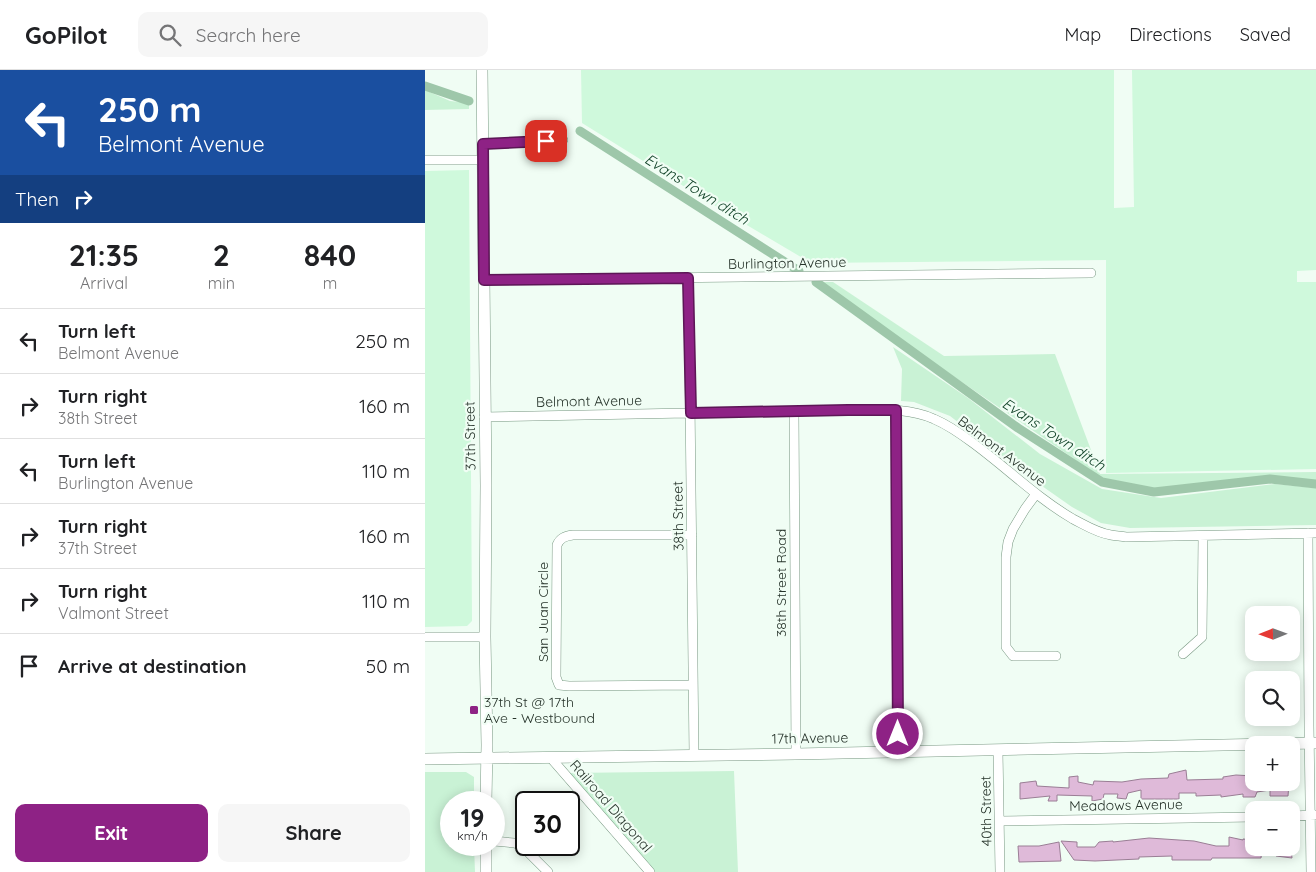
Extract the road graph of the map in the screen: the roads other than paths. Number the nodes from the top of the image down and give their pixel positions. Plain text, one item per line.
1 (482, 70) edge
2 (563, 140) dead end
3 (483, 144) junction
4 (425, 160) edge
5 (483, 160) junction
6 (1091, 273) dead end
7 (688, 278) junction
8 (484, 280) junction
9 (896, 410) junction
10 (794, 411) junction
11 (691, 413) junction
12 (484, 417) junction
13 (1036, 494) junction
14 (1312, 533) edge
15 (692, 535) junction
16 (1203, 536) junction
17 (425, 637) edge
18 (485, 637) junction
19 (1183, 654) dead end
20 (1056, 656) dead end
21 (693, 685) junction
22 (1313, 743) edge
23 (998, 750) junction
24 (898, 751) junction
25 (796, 754) junction
26 (694, 755) junction
27 (551, 757) junction
28 (487, 758) junction
29 (425, 759) edge
30 (486, 791) edge
31 (1313, 815) edge
32 (1245, 816) edge
33 (1300, 816) edge
34 (1000, 821) junction
35 (505, 842) edge
36 (486, 856) edge
37 (486, 872) edge
38 (547, 872) edge
39 (650, 872) edge
40 (1000, 872) edge
41 (1311, 872) edge

1 - 3 main road, 37th Street
2 - 3 street
3 - 5 main road, 37th Street
4 - 5 street
5 - 8 main road, 37th Street
6 - 7 street, Burlington Avenue
7 - 8 street, Burlington Avenue
7 - 11 street, 38th Street
8 - 12 main road, 37th Street
9 - 10 street, Belmont Avenue
9 - 13 street, Belmont Avenue
9 - 24 street
10 - 11 street, Belmont Avenue
10 - 25 street, 38th Street Road
11 - 12 street, Belmont Avenue
11 - 15 street, 38th Street
12 - 18 main road, 37th Street
13 - 16 street, Belmont Avenue
13 - 20 street
14 - 16 street, Belmont Avenue
14 - 22 street
15 - 21 street, 38th Street
15 - 21 street, San Juan Circle
16 - 19 street
17 - 18 street
18 - 28 main road, 37th Street
21 - 26 street, 38th Street
22 - 23 main road, 17th Avenue
22 - 31 street
23 - 24 main road, 17th Avenue
23 - 34 street, 40th Street
24 - 25 main road, 17th Avenue
25 - 26 main road, 17th Avenue
26 - 27 main road, 17th Avenue
27 - 28 main road, 17th Avenue
27 - 39 street, Railroad Diagonal
28 - 29 main road, 17th Avenue
28 - 30 main road, 37th Street
31 - 33 street
31 - 41 street
32 - 34 street, Meadows Avenue
34 - 40 street, 40th Street
35 - 38 street
36 - 37 main road

